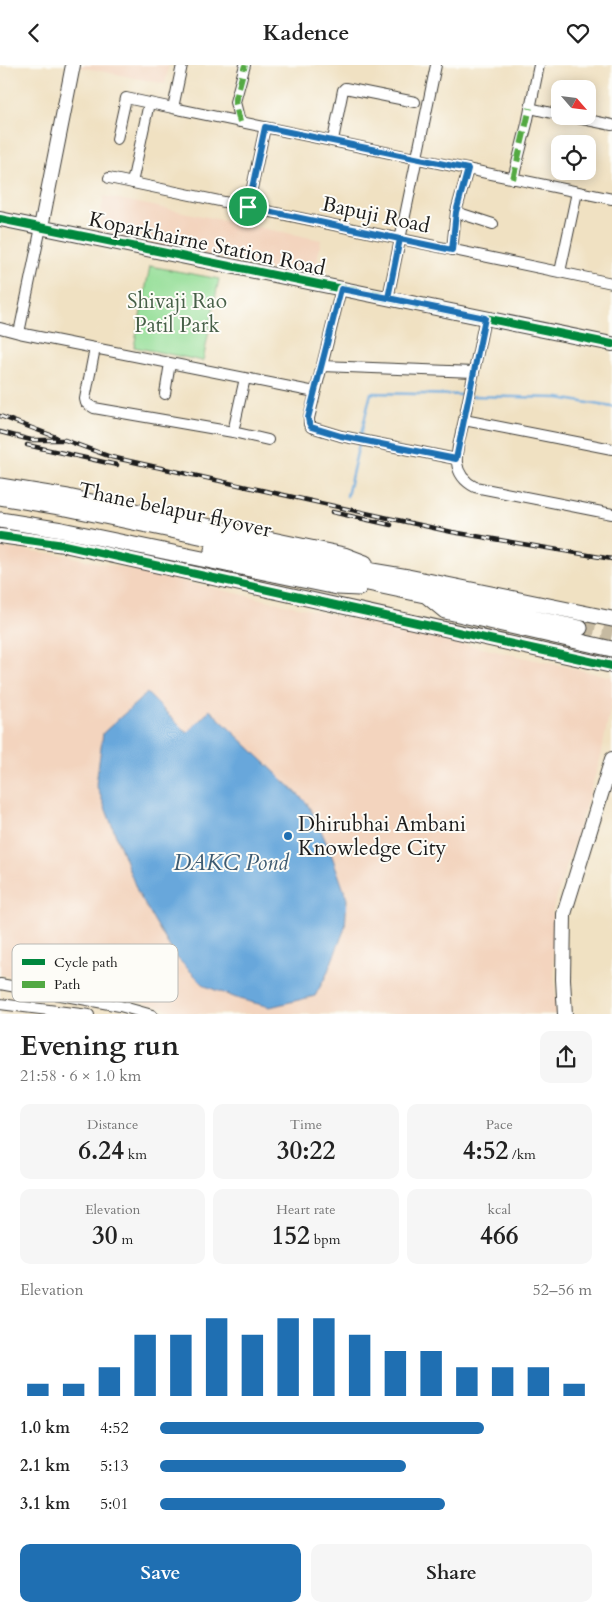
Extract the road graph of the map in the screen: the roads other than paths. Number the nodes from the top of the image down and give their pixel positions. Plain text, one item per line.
1 (73, 65) edge
2 (182, 65) edge
3 (245, 65) edge
4 (436, 65) edge
5 (539, 65) edge
6 (416, 102) dead end
7 (149, 103) junction
8 (173, 108) junction
9 (530, 108) junction
10 (551, 113) edge
11 (240, 121) junction
12 (596, 122) edge
13 (612, 125) edge
14 (265, 127) junction
15 (117, 139) dead end
16 (333, 140) junction
17 (417, 159) junction
18 (468, 169) junction
19 (109, 178) dead end
20 (513, 179) junction
21 (132, 183) junction
22 (577, 192) junction
23 (612, 199) edge
24 (248, 207) junction
25 (456, 212) junction
26 (0, 219) edge
27 (493, 224) dead end
28 (40, 227) junction
29 (400, 239) junction
30 (452, 250) junction
31 (560, 272) junction
32 (612, 283) edge
33 (341, 289) junction
34 (388, 298) junction
35 (485, 318) junction
36 (0, 328) edge
37 (19, 333) junction
38 (612, 345) edge
39 (95, 348) junction
40 (170, 363) junction
41 (322, 367) junction
42 (474, 372) junction
43 (245, 378) junction
44 (315, 392) junction
45 (165, 394) dead end
46 (465, 416) junction
47 (233, 432) junction
48 (268, 440) dead end
49 (612, 449) edge
50 (456, 459) junction
51 (0, 486) edge
52 (0, 497) edge
53 (0, 508) edge
54 (612, 514) edge
55 (0, 520) edge
56 (0, 536) edge
57 (340, 571) junction
58 (407, 584) junction
59 (426, 596) junction
60 (612, 619) edge
61 (580, 628) tunnel mouth
62 (612, 649) edge
63 (612, 666) edge
64 (612, 759) edge
65 (98, 1002) edge
66 (0, 1004) edge
67 (81, 1014) edge
68 (148, 1014) edge
69 (565, 1014) edge

1 - 28 street
2 - 8 street
3 - 11 street
4 - 17 street
5 - 9 street
6 - 16 street
7 - 8 street
7 - 15 street
7 - 21 street
8 - 11 street
9 - 10 street
9 - 20 street
11 - 14 street
12 - 13 street
14 - 16 street
14 - 24 street
16 - 17 street
17 - 18 street
17 - 29 street
18 - 20 street
18 - 25 street
19 - 21 street, Bapuji Road
20 - 22 street
21 - 24 street, Bapuji Road
22 - 23 street
22 - 31 street
24 - 29 street, Bapuji Road
25 - 27 street
25 - 30 street
26 - 28 street, Koparkhairne Station Road
28 - 33 street, Koparkhairne Station Road
28 - 37 street
29 - 30 street, Bapuji Road
29 - 34 street
30 - 31 street, Bapuji Road
31 - 32 street, Bapuji Road
33 - 34 street, Koparkhairne Station Road
33 - 41 street
34 - 35 street, Koparkhairne Station Road
35 - 38 street, Koparkhairne Station Road
35 - 42 street
36 - 37 street
37 - 39 street
39 - 40 street
39 - 47 street
40 - 43 street
40 - 45 street
41 - 42 street
41 - 44 street
42 - 46 street
43 - 44 street
43 - 47 street
44 - 50 street
46 - 49 street
46 - 50 street
47 - 48 street
50 - 54 street
51 - 58 main road
52 - 57 main road, Thane belapur flyover
53 - 57 main road, Thane belapur flyover
55 - 58 main road
56 - 63 street
57 - 58 main road
58 - 59 main road
58 - 60 main road
59 - 61 main road
59 - 62 main road
64 - 69 street
65 - 68 street
66 - 67 street

